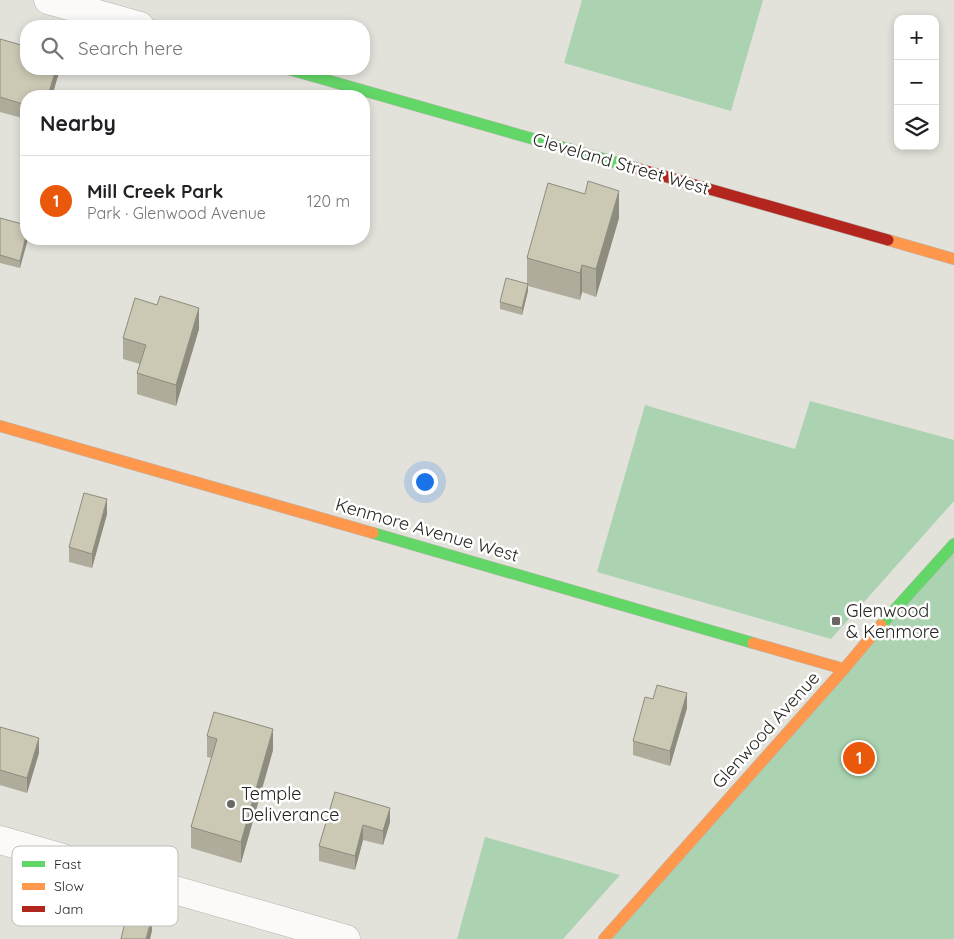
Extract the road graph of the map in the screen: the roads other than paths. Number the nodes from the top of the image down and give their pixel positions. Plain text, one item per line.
1 (48, 0) edge
2 (119, 20) edge
3 (309, 75) edge
4 (362, 90) edge
5 (370, 92) edge
6 (954, 259) edge
7 (0, 426) edge
8 (954, 544) edge
9 (844, 669) junction
10 (0, 840) edge
11 (21, 846) edge
12 (178, 891) edge
13 (346, 939) edge
14 (604, 939) edge

1 - 2 street
3 - 4 street, Cleveland Street West
5 - 6 street, Cleveland Street West
7 - 9 street, Kenmore Avenue West
8 - 9 street, Glenwood Avenue
9 - 14 street, Glenwood Avenue
10 - 11 street
12 - 13 street

